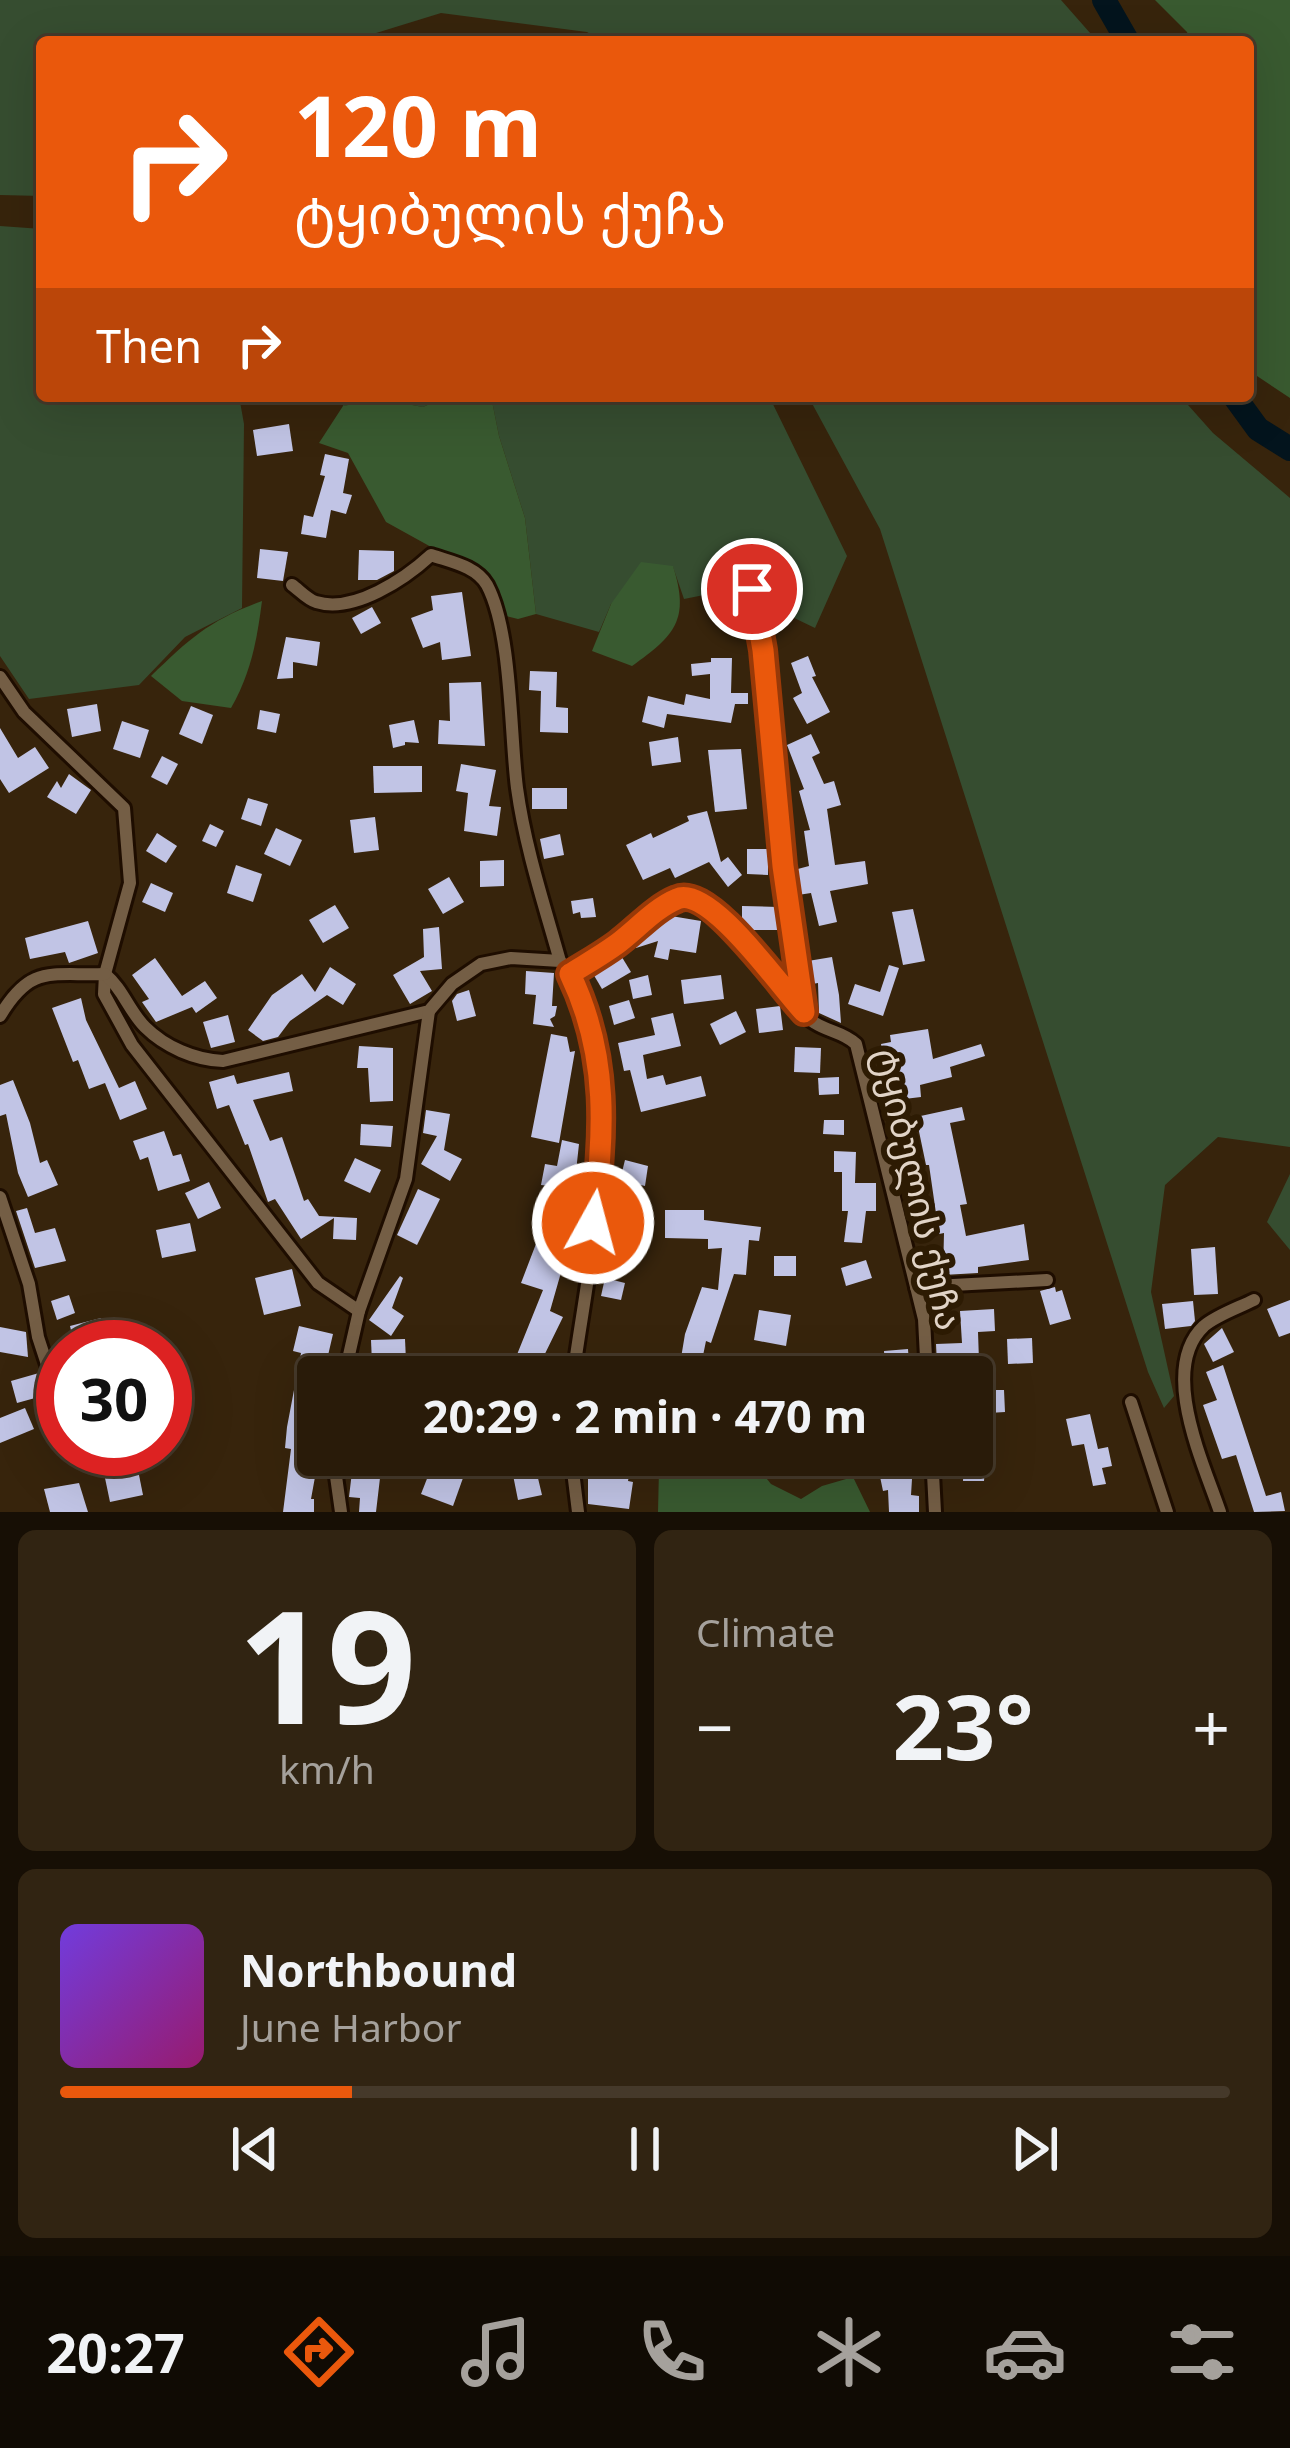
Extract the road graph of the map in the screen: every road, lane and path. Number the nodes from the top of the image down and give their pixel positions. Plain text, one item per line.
1 (292, 585) dead end
2 (752, 589) dead end
3 (0, 677) edge
4 (560, 961) junction
5 (105, 974) junction
6 (570, 974) junction
7 (428, 1011) junction
8 (804, 1012) junction
9 (0, 1016) edge
10 (0, 1197) edge
11 (1047, 1280) dead end
12 (916, 1287) junction
13 (1254, 1300) dead end
14 (359, 1311) junction
15 (36, 1325) edge
16 (349, 1356) edge
17 (576, 1356) edge
18 (926, 1356) edge
19 (1131, 1402) dead end
20 (336, 1476) edge
21 (574, 1476) edge
22 (933, 1476) edge
23 (341, 1512) edge
24 (578, 1512) edge
25 (935, 1512) edge
26 (1167, 1512) edge
27 (1220, 1512) edge

1 - 4 street
2 - 8 street
3 - 5 street
4 - 6 street
4 - 7 street
5 - 7 street
5 - 9 street
5 - 14 street
6 - 8 street, ტყიბულის ქუჩა
6 - 17 street
7 - 14 street
8 - 12 street, ტყიბულის ქუჩა
10 - 15 street
11 - 12 street
12 - 18 street, ტყიბულის ქუჩა
13 - 27 street
14 - 16 street
19 - 26 street
20 - 23 street
21 - 24 street
22 - 25 street

